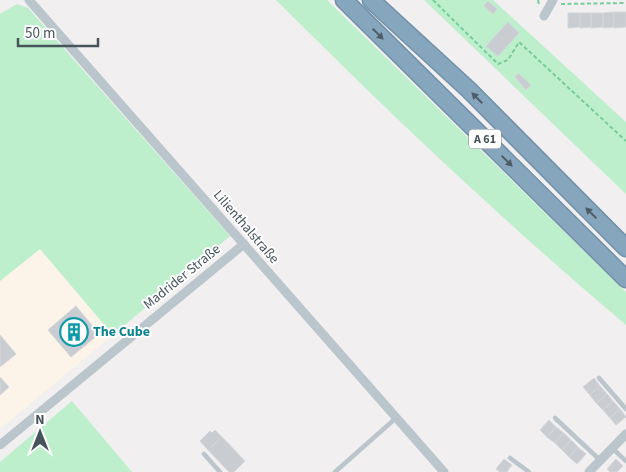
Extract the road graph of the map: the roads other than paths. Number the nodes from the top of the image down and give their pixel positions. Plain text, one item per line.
1 (29, 0) edge
2 (344, 0) edge
3 (371, 0) edge
4 (552, 1) edge
5 (544, 16) dead end
6 (244, 244) junction
7 (626, 248) edge
8 (626, 279) edge
9 (599, 378) dead end
10 (626, 410) edge
11 (396, 418) junction
12 (555, 418) dead end
13 (626, 434) edge
14 (0, 445) edge
15 (612, 448) junction
16 (204, 454) dead end
17 (510, 458) dead end
18 (600, 460) junction
19 (626, 461) edge
20 (220, 472) edge
21 (335, 472) edge
22 (444, 472) edge
23 (529, 472) edge
24 (589, 472) edge

1 - 6 street, Lilienthalstraße
2 -> 8 highway, A 61
7 -> 3 highway, A 61
4 - 5 street
6 - 11 street, Lilienthalstraße
6 - 14 street, Madrider Straße
9 - 10 lane
11 - 21 lane
11 - 22 street, Lilienthalstraße
12 - 18 lane
13 - 15 street
15 - 18 street
15 - 19 lane
16 - 20 lane
17 - 23 lane
18 - 24 street

